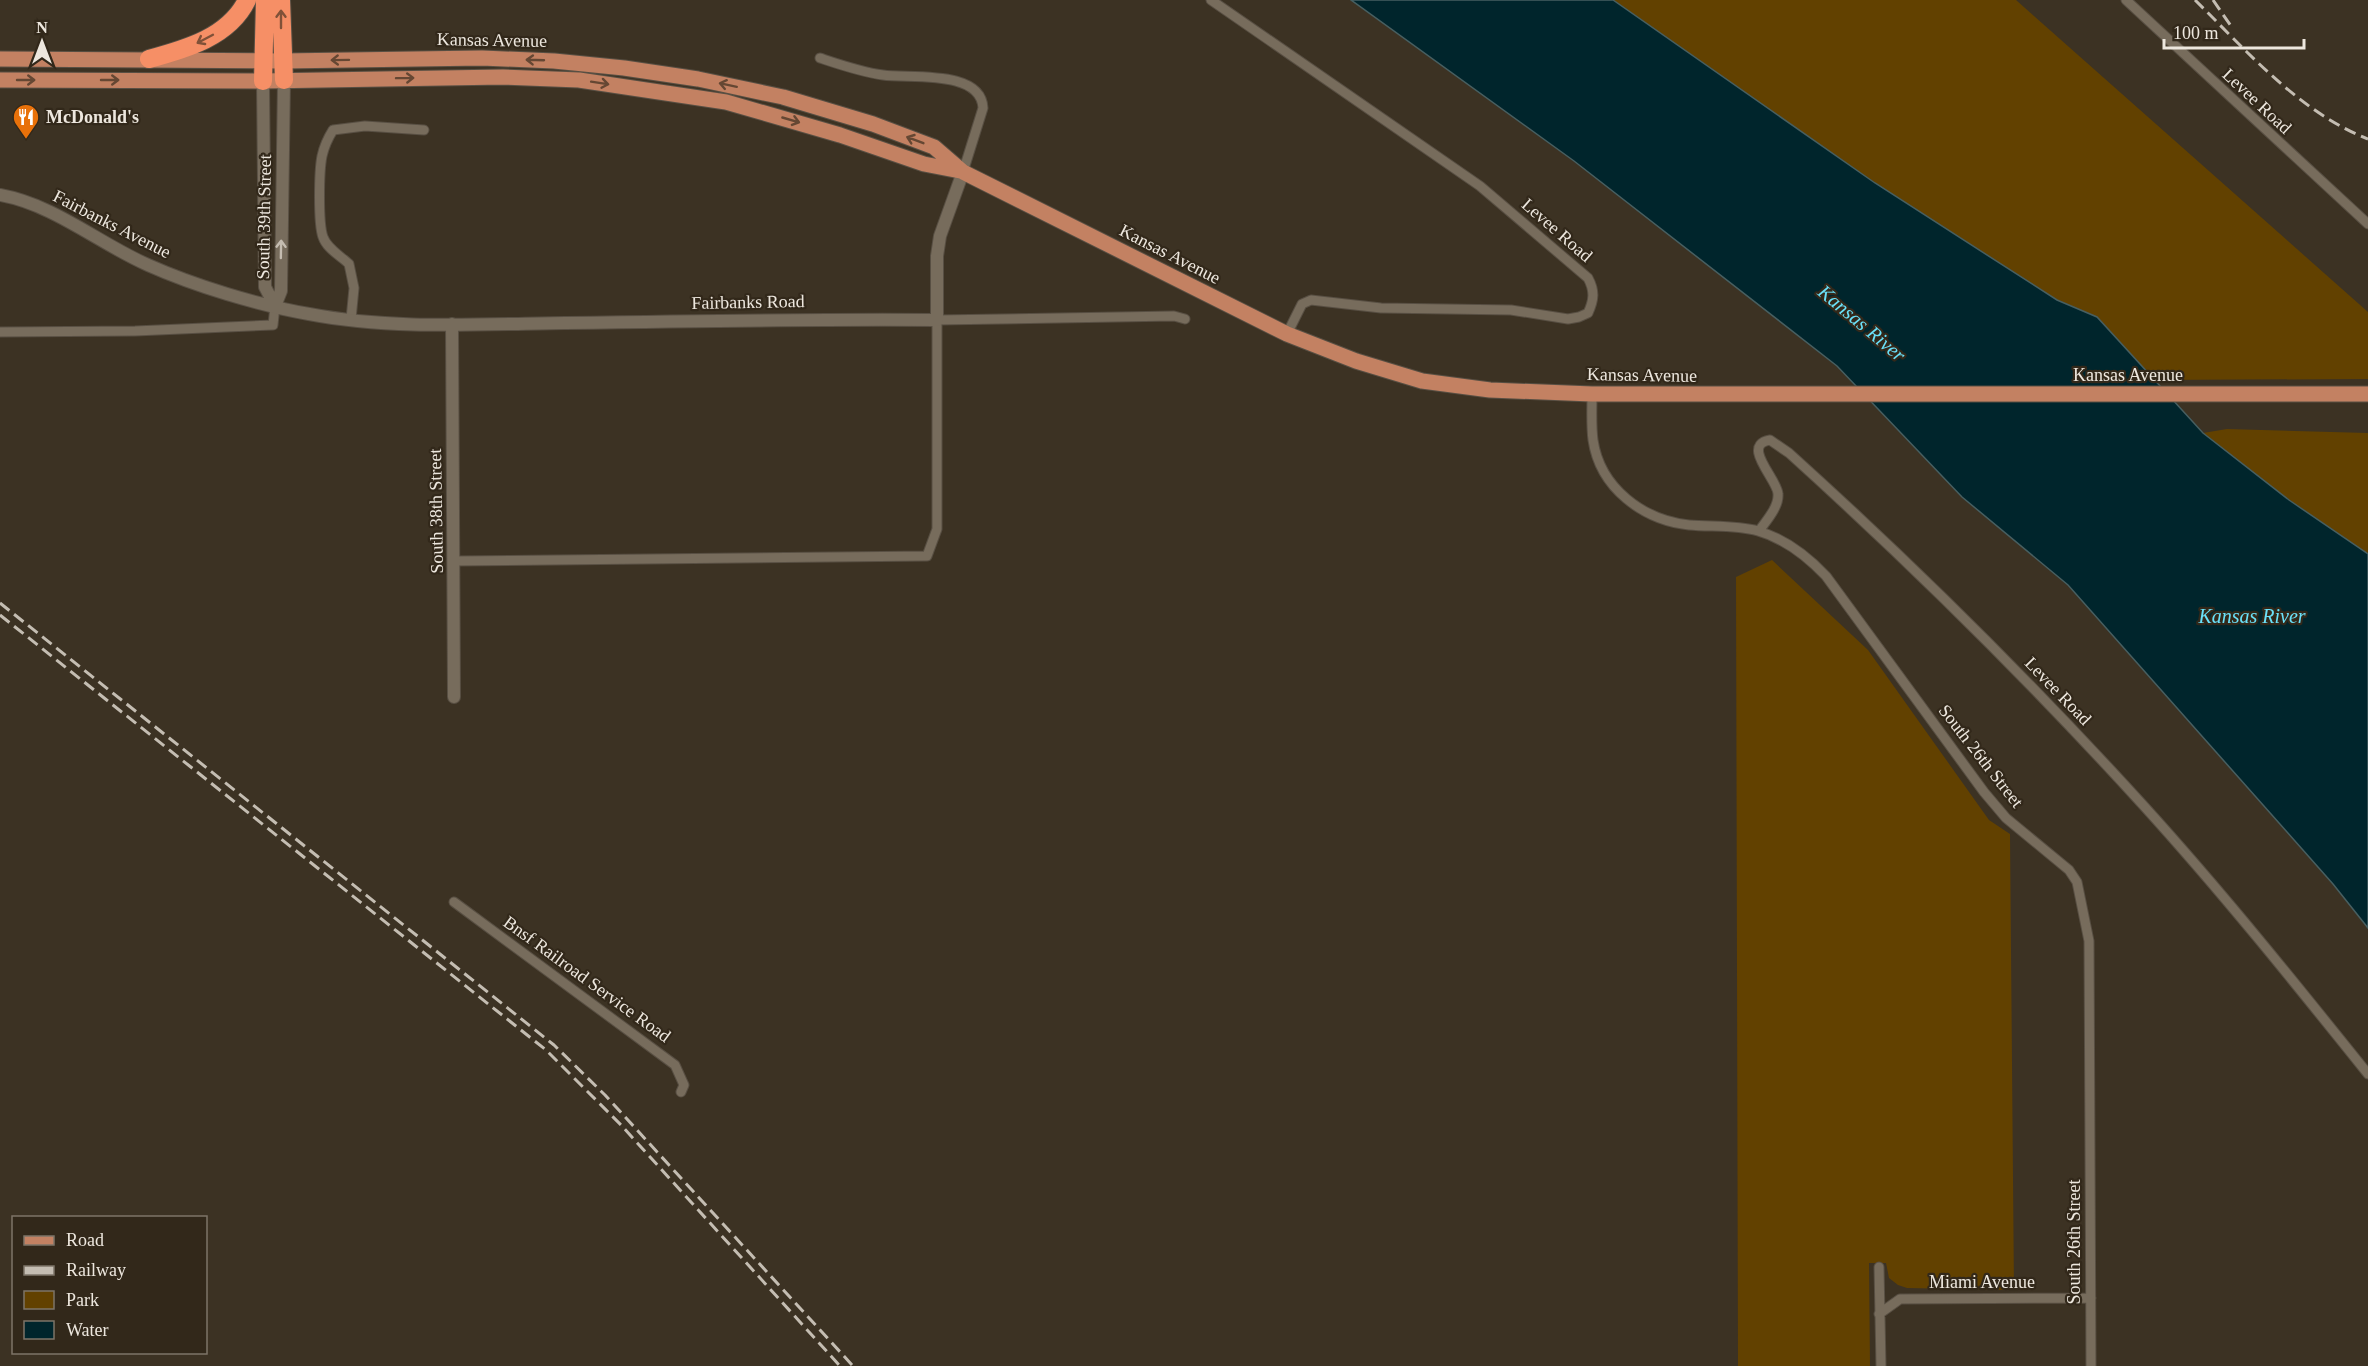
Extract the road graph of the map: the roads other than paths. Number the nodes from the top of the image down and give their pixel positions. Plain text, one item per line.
1 (247, 0) edge
2 (265, 0) edge
3 (281, 0) edge
4 (1211, 0) edge
5 (2126, 0) edge
6 (820, 58) dead end
7 (0, 59) edge
8 (149, 59) junction
9 (274, 60) junction
10 (0, 80) edge
11 (284, 80) junction
12 (263, 81) junction
13 (424, 130) dead end
14 (963, 172) junction
15 (0, 195) edge
16 (2368, 224) edge
17 (275, 306) junction
18 (311, 314) joint
19 (1185, 319) dead end
20 (351, 320) junction
21 (937, 320) junction
22 (452, 324) junction
23 (0, 332) edge
24 (1287, 334) junction
25 (1592, 394) junction
26 (2368, 394) edge
27 (1759, 531) junction
28 (455, 561) junction
29 (454, 697) dead end
30 (454, 902) dead end
31 (2368, 1074) edge
32 (681, 1092) dead end
33 (1880, 1267) dead end
34 (2091, 1298) junction
35 (1879, 1314) junction
36 (1881, 1366) edge
37 (2091, 1366) edge

1 -> 8 highway
2 - 9 highway
9 -> 3 highway
4 - 24 street, Levee Road
5 - 16 street, Levee Road
6 - 14 street
7 - 8 main road, Kansas Avenue
8 - 9 main road, Kansas Avenue
9 - 11 highway
9 - 12 highway
14 -> 9 main road, Kansas Avenue
10 -> 12 main road, Kansas Avenue
11 - 12 main road, Kansas Avenue
11 -> 14 main road, Kansas Avenue
17 -> 11 street, South 39th Street
12 - 17 street, South 39th Street
13 - 20 street
14 - 21 street
14 - 24 main road, Kansas Avenue
15 - 17 street, Fairbanks Avenue
17 - 18 street, Fairbanks Avenue
17 - 23 street
18 - 20 street, Fairbanks Road
19 - 21 street, Fairbanks Road
20 - 22 street, Fairbanks Road
21 - 22 street, Fairbanks Road
21 - 28 street
22 - 28 street, South 38th Street
24 - 25 main road, Kansas Avenue
25 - 26 main road, Kansas Avenue
25 - 27 street, South 26th Street
27 - 31 street, Levee Road
27 - 34 street, South 26th Street
28 - 29 street, South 38th Street
30 - 32 street, Bnsf Railroad Service Road
33 - 35 street
34 - 35 street, Miami Avenue
34 - 37 street, South 26th Street
35 - 36 street

